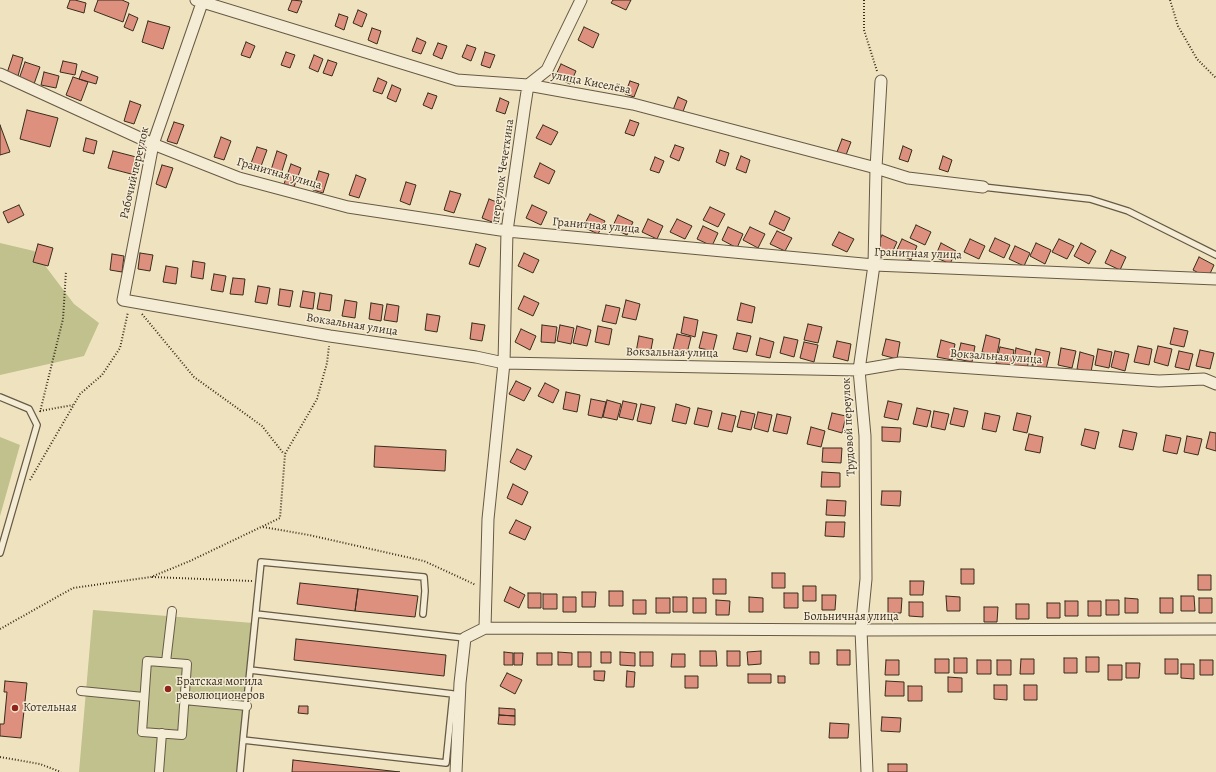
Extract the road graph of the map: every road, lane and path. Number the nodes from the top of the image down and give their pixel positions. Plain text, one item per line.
1 (581, 0) edge
2 (864, 0) edge
3 (1170, 0) edge
4 (199, 1) edge
5 (0, 74) edge
6 (1216, 78) edge
7 (881, 81) joint
8 (528, 84) junction
9 (153, 144) junction
10 (876, 168) junction
11 (983, 187) joint
12 (507, 231) junction
13 (1216, 256) edge
14 (874, 265) junction
15 (66, 271) dead end
16 (1216, 279) edge
17 (131, 301) junction
18 (330, 336) junction
19 (504, 363) junction
20 (859, 370) junction
21 (1216, 384) edge
22 (0, 397) edge
23 (73, 405) junction
24 (29, 410) junction
25 (40, 411) junction
26 (37, 425) junction
27 (285, 454) junction
28 (27, 486) dead end
29 (262, 527) junction
30 (0, 553) edge
31 (151, 577) junction
32 (259, 582) junction
33 (486, 590) junction
34 (172, 611) dead end
35 (256, 614) junction
36 (423, 614) dead end
37 (485, 628) junction
38 (0, 629) edge
39 (1216, 629) edge
40 (861, 630) junction
41 (464, 638) junction
42 (166, 662) junction
43 (250, 670) junction
44 (81, 691) dead end
45 (144, 698) junction
46 (184, 700) junction
47 (247, 706) junction
48 (162, 734) junction
49 (243, 740) junction
50 (0, 757) edge
51 (61, 772) edge
52 (159, 772) edge
53 (240, 772) edge
54 (456, 772) edge
55 (867, 772) edge

1 - 8 street
2 - 7 path
3 - 6 path
4 - 8 street, улица Киселёва
4 - 9 street, Рабочий переулок
5 - 9 street, Гранитная улица
7 - 10 street, Трудовой переулок
8 - 10 street, улица Киселёва
8 - 12 street, переулок Чечеткина
9 - 12 street, Гранитная улица
9 - 17 street, Рабочий переулок
10 - 11 street, улица Киселёва
10 - 14 street, Трудовой переулок
11 - 13 lane
12 - 14 street, Гранитная улица
12 - 19 street, переулок Чечеткина
14 - 16 street, Гранитная улица
14 - 20 street, Трудовой переулок
15 - 25 path
17 - 18 street, Вокзальная улица
17 - 23 path
17 - 27 path
18 - 19 street, Вокзальная улица
18 - 27 path
19 - 20 street, Вокзальная улица
19 - 33 street, переулок Чечеткина
20 - 21 street, Вокзальная улица
20 - 40 street, Трудовой переулок
22 - 24 lane
23 - 25 path
23 - 28 path
24 - 25 path
24 - 26 lane
25 - 26 path
26 - 30 lane
27 - 29 path
29 - 31 path
29 - 33 path
31 - 32 path
31 - 38 path
32 - 35 lane
32 - 36 lane
33 - 37 street, переулок Чечеткина
34 - 42 street
35 - 41 lane
35 - 43 lane
37 - 40 street, Больничная улица
37 - 41 street
39 - 40 street, Больничная улица
40 - 55 street, Трудовой переулок
41 - 54 street
42 - 45 street
42 - 46 street
43 - 47 lane
43 - 49 lane
44 - 45 street
45 - 48 street
46 - 47 street
46 - 48 street
47 - 49 lane
48 - 52 street
49 - 53 lane
50 - 51 path

